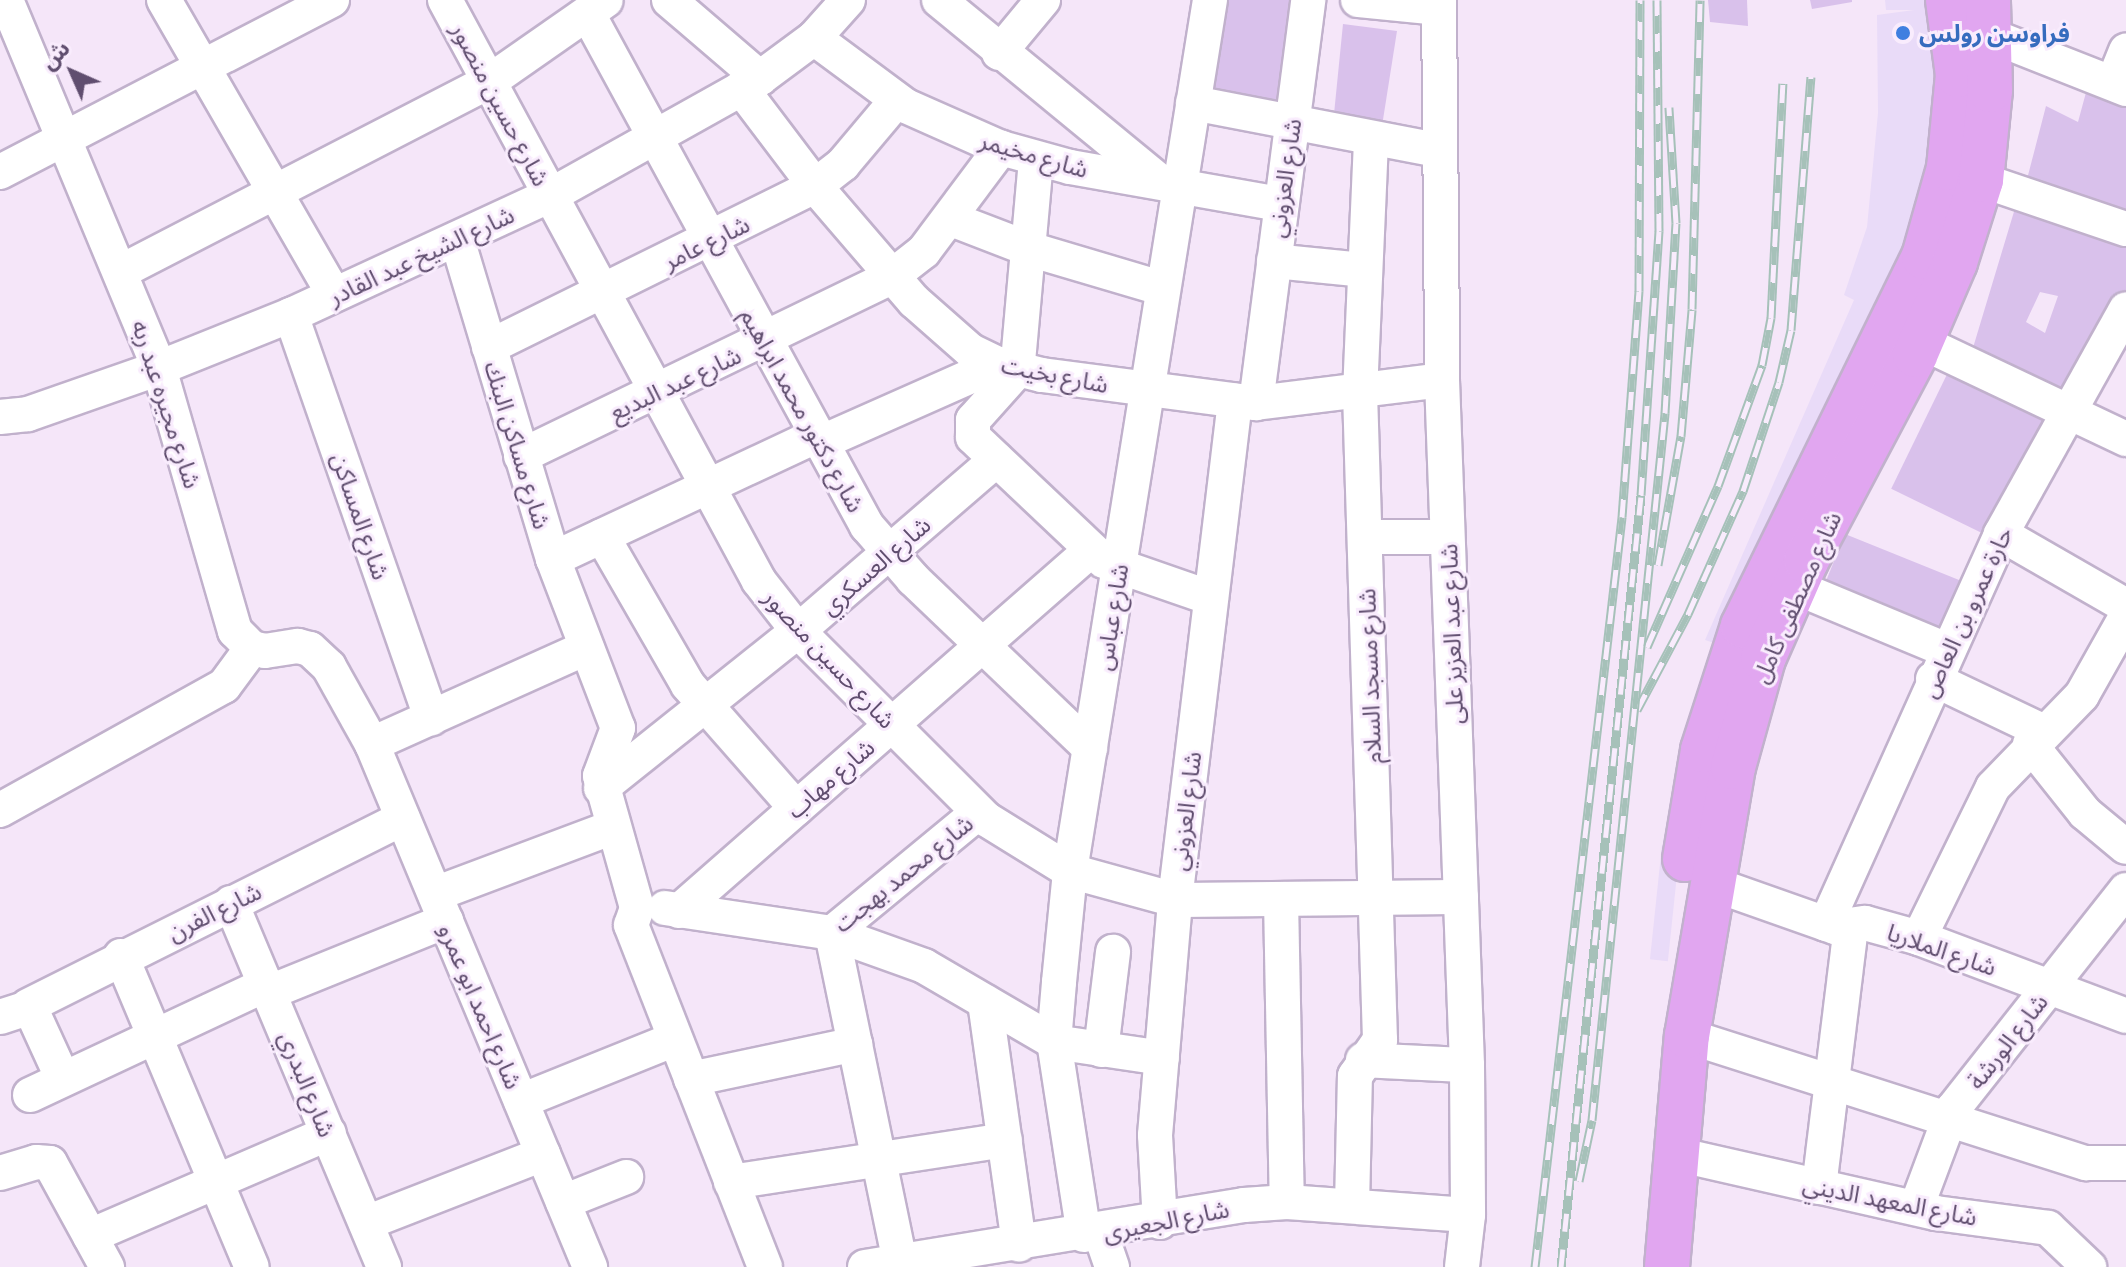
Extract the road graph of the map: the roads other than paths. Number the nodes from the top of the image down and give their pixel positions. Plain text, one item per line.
1 (6, 0) edge
2 (332, 0) edge
3 (445, 0) edge
4 (669, 0) edge
5 (848, 0) edge
6 (939, 0) edge
7 (1043, 0) edge
8 (1210, 0) edge
9 (1308, 0) edge
10 (1358, 0) edge
11 (1948, 0) edge
12 (169, 2) edge
13 (1439, 4) edge
14 (598, 8) edge
15 (705, 11) edge
16 (1988, 18) edge
17 (814, 38) junction
18 (2126, 50) edge
19 (999, 53) junction
20 (203, 67) junction
21 (490, 81) junction
22 (750, 83) junction
23 (2119, 86) edge
24 (896, 101) junction
25 (1193, 103) junction
26 (1292, 122) junction
27 (655, 137) junction
28 (65, 138) junction
29 (1371, 138) junction
30 (1001, 148) junction
31 (1436, 150) junction
32 (1036, 160) junction
33 (0, 172) edge
34 (1981, 180) junction
35 (1171, 185) junction
36 (815, 186) junction
37 (275, 193) junction
38 (551, 195) junction
39 (1280, 204) junction
40 (951, 219) junction
41 (2126, 229) edge
42 (457, 239) junction
43 (710, 239) junction
44 (1029, 249) junction
45 (1274, 261) junction
46 (1364, 270) junction
47 (122, 271) junction
48 (891, 277) junction
49 (1161, 288) junction
50 (602, 293) junction
51 (334, 295) junction
52 (2126, 309) edge
53 (291, 315) junction
54 (764, 341) junction
55 (1921, 342) junction
56 (489, 347) junction
57 (159, 368) junction
58 (1008, 368) junction
59 (1442, 380) junction
60 (1145, 390) junction
61 (656, 392) junction
62 (1360, 393) junction
63 (1246, 402) junction
64 (2068, 414) junction
65 (0, 417) edge
66 (2126, 439) edge
67 (818, 440) junction
68 (521, 456) junction
69 (996, 460) junction
70 (707, 487) junction
71 (2001, 534) junction
72 (602, 536) junction
73 (1365, 537) junction
74 (1447, 537) junction
75 (1090, 551) junction
76 (890, 553) junction
77 (553, 559) junction
78 (1119, 569) junction
79 (1795, 587) junction
80 (1211, 598) junction
81 (2126, 606) edge
82 (2126, 617) edge
83 (798, 631) junction
84 (982, 644) junction
85 (252, 648) junction
86 (586, 648) junction
87 (1940, 664) junction
88 (705, 707) junction
89 (431, 718) junction
90 (892, 724) junction
91 (2037, 738) junction
92 (372, 744) junction
93 (1090, 748) junction
94 (601, 788) junction
95 (796, 808) junction
96 (0, 810) edge
97 (979, 812) junction
98 (403, 818) junction
99 (611, 828) junction
100 (2126, 847) edge
101 (1070, 871) junction
102 (1710, 883) junction
103 (2126, 890) edge
104 (1461, 897) junction
105 (1375, 898) junction
106 (1281, 899) junction
107 (1175, 900) junction
108 (231, 903) junction
109 (440, 907) junction
110 (637, 908) junction
111 (679, 911) junction
112 (1839, 926) junction
113 (832, 933) junction
114 (1919, 938) junction
115 (1113, 952) dead end
116 (121, 956) junction
117 (2049, 987) junction
118 (269, 988) junction
119 (985, 1002) junction
120 (20, 1011) edge
121 (2126, 1016) edge
122 (155, 1036) junction
123 (1687, 1036) junction
124 (675, 1039) junction
125 (1054, 1042) junction
126 (855, 1044) junction
127 (1101, 1050) junction
128 (1162, 1058) junction
129 (1363, 1060) junction
130 (1467, 1065) junction
131 (63, 1079) junction
132 (691, 1079) junction
133 (1832, 1085) junction
134 (30, 1095) dead end
135 (521, 1101) junction
136 (1945, 1122) junction
137 (329, 1133) junction
138 (1005, 1140) junction
139 (543, 1154) junction
140 (1676, 1154) junction
141 (879, 1160) junction
142 (2126, 1163) edge
143 (0, 1173) edge
144 (626, 1177) dead end
145 (216, 1181) junction
146 (731, 1182) junction
147 (1819, 1187) junction
148 (563, 1202) junction
149 (1287, 1202) junction
150 (1352, 1206) junction
151 (1916, 1208) junction
152 (1468, 1215) junction
153 (1160, 1222) junction
154 (366, 1223) junction
155 (1092, 1233) junction
156 (90, 1236) junction
157 (1003, 1253) edge
158 (900, 1262) junction
159 (107, 1267) edge
160 (252, 1267) edge
161 (384, 1267) edge
162 (590, 1267) edge
163 (765, 1267) edge
164 (865, 1267) edge
165 (1112, 1267) edge
166 (1462, 1267) edge
167 (1641, 1267) edge
168 (1667, 1267) edge
169 (2089, 1267) edge

1 - 28 street, شارع مجيره عبد ربه
2 - 20 street
3 - 21 street, شارع حسين منصور
4 - 15 street, شارع بخيت
5 - 17 street, شارع الشيخ عبد القادر
6 - 19 street
7 - 19 street
8 - 25 street, شارع عباس
9 - 26 street, شارع العزوني
10 - 13 street
11 - 167 main road, شارع مصطفى كامل
12 - 20 street
13 - 31 street, شارع عبد العزيز على
14 - 21 street
14 - 27 street, شارع دكتور محمد ابراهيم
15 - 22 street, شارع بخيت
16 - 23 street
16 - 34 main road, شارع مصطفى كامل
17 - 22 street, شارع الشيخ عبد القادر
17 - 24 street, شارع مخيمر
18 - 23 street
19 - 35 street
20 - 28 street
20 - 37 street
21 - 37 street
21 - 38 street, شارع حسين منصور
22 - 27 street, شارع الشيخ عبد القادر
22 - 36 street, شارع بخيت
24 - 30 street, شارع مخيمر
24 - 36 street, شارع عامر
25 - 26 street
25 - 35 street, شارع عباس
26 - 29 street
26 - 39 street, شارع العزوني
27 - 38 street, شارع الشيخ عبد القادر
27 - 43 street, شارع دكتور محمد ابراهيم
28 - 33 street
28 - 47 street, شارع مجيره عبد ربه
29 - 31 street
29 - 46 street, شارع مسجد السلام
30 - 32 street, شارع مخيمر
30 - 40 street, شارع عبد البديع
31 - 59 street, شارع عبد العزيز على
32 - 35 street, شارع مخيمر
32 - 44 street
34 - 41 street
34 - 55 main road, شارع مصطفى كامل
35 - 39 street, شارع مخيمر
35 - 49 street, شارع عباس
36 - 43 street, شارع عامر
36 - 48 street, شارع بخيت
37 - 47 street
37 - 51 street
38 - 42 street, شارع الشيخ عبد القادر
38 - 50 street, شارع حسين منصور
39 - 45 street, شارع العزوني
40 - 44 street
40 - 48 street, شارع عبد البديع
42 - 51 street, شارع الشيخ عبد القادر
42 - 56 street, شارع مساكن البنك
43 - 50 street, شارع عامر
43 - 54 street, شارع دكتور محمد ابراهيم
44 - 49 street
44 - 58 street
45 - 46 street
45 - 63 street, شارع العزوني
46 - 62 street, شارع مسجد السلام
47 - 57 street, شارع مجيره عبد ربه
48 - 54 street, شارع عبد البديع
48 - 58 street, شارع بخيت
49 - 60 street, شارع عباس
50 - 56 street, شارع عامر
50 - 61 street, شارع حسين منصور
51 - 53 street, شارع الشيخ عبد القادر
52 - 64 street, حارة عمرو بن العاص
53 - 57 street, شارع الشيخ عبد القادر
53 - 89 street, شارع المساكن
54 - 61 street, شارع عبد البديع
54 - 67 street, شارع دكتور محمد ابراهيم
55 - 64 street
55 - 79 main road, شارع مصطفى كامل
56 - 68 street, شارع مساكن البنك
57 - 65 street, شارع الشيخ عبد القادر
57 - 85 street, شارع مجيره عبد ربه
58 - 60 street, شارع بخيت
58 - 67 street
58 - 69 street
59 - 62 street, شارع بخيت
59 - 74 street, شارع عبد العزيز على
60 - 63 street, شارع بخيت
60 - 78 street, شارع عباس
61 - 68 street, شارع عبد البديع
61 - 70 street, شارع حسين منصور
62 - 63 street, شارع بخيت
62 - 73 street, شارع مسجد السلام
63 - 80 street, شارع العزوني
64 - 66 street
64 - 71 street, حارة عمرو بن العاص
67 - 70 street
67 - 76 street, شارع دكتور محمد ابراهيم
68 - 77 street, شارع مساكن البنك
69 - 75 street
69 - 76 street, شارع العسكري
70 - 72 street
70 - 83 street, شارع حسين منصور
71 - 81 street
71 - 87 street, حارة عمرو بن العاص
72 - 77 street
72 - 88 street
73 - 74 street
73 - 105 street, شارع مسجد السلام
74 - 104 street, شارع عبد العزيز على
75 - 78 street
75 - 84 street, شارع مهاب
76 - 83 street, شارع العسكري
76 - 84 street, شارع دكتور محمد ابراهيم
77 - 86 street, شارع مساكن البنك
78 - 80 street
78 - 93 street, شارع عباس
79 - 87 street
79 - 102 main road, شارع مصطفى كامل
80 - 107 street, شارع العزوني
82 - 91 street
83 - 88 street, شارع العسكري
83 - 90 street, شارع حسين منصور
84 - 90 street, شارع مهاب
84 - 93 street, شارع دكتور محمد ابراهيم
85 - 92 street
85 - 96 street
86 - 89 street
86 - 94 street, شارع مساكن البنك
87 - 91 street
87 - 112 street, حارة عمرو بن العاص
88 - 94 street, شارع العسكري
88 - 95 street
89 - 92 street
90 - 95 street, شارع مهاب
90 - 97 street, شارع حسين منصور
91 - 100 street
91 - 114 street
92 - 98 street, شارع احمد ابو عمرو
93 - 101 street, شارع عباس
94 - 99 street
95 - 111 street, شارع مهاب
97 - 101 street, شارع حسين منصور
97 - 113 street, شارع محمد بهجت
98 - 108 street, شارع الفرن
98 - 109 street, شارع احمد ابو عمرو
99 - 109 street
99 - 110 street
101 - 107 street, شارع حسين منصور
101 - 125 street, شارع عباس
102 - 112 street, شارع الملاريا
102 - 123 main road, شارع مصطفى كامل
103 - 117 street, شارع الورشة
104 - 105 street, شارع حسين منصور
104 - 130 street, شارع عبد العزيز على
105 - 106 street, شارع حسين منصور
105 - 129 street, شارع مسجد السلام
106 - 107 street, شارع حسين منصور
106 - 149 street
107 - 128 street, شارع العزوني
108 - 116 street, شارع الفرن
108 - 118 street, شارع البدري
109 - 118 street
109 - 135 street, شارع احمد ابو عمرو
110 - 111 street, شارع محمد بهجت
110 - 124 street
111 - 113 street, شارع محمد بهجت
112 - 114 street, شارع الملاريا
112 - 133 street, حارة عمرو بن العاص
113 - 119 street
113 - 126 street
114 - 117 street, شارع الملاريا
115 - 127 street
116 - 120 street, شارع الفرن
116 - 122 street
117 - 121 street, شارع الملاريا
117 - 136 street, شارع الورشة
118 - 122 street
118 - 137 street, شارع البدري
119 - 125 street
119 - 138 street
120 - 131 street
122 - 131 street
122 - 145 street
123 - 133 street
123 - 140 main road, شارع مصطفى كامل
124 - 132 street
124 - 135 street
125 - 127 street
125 - 155 street, شارع عباس
126 - 132 street
126 - 141 street
127 - 128 street
128 - 153 street, شارع العزوني
129 - 130 street
129 - 150 street, شارع مسجد السلام
130 - 152 street, شارع عبد العزيز على
131 - 134 street
132 - 146 street
133 - 136 street
133 - 147 street, حارة عمرو بن العاص
135 - 139 street, شارع احمد ابو عمرو
136 - 142 street
136 - 151 street, شارع الورشة
137 - 145 street
137 - 154 street, شارع البدري
138 - 141 street
138 - 157 street
139 - 148 street, شارع احمد ابو عمرو
139 - 154 street
140 - 147 street, شارع المعهد الديني
140 - 168 main road, شارع مصطفى كامل
141 - 146 street
141 - 158 street
143 - 156 street
144 - 148 street
145 - 156 street
145 - 160 street
146 - 163 street
147 - 151 street, شارع المعهد الديني
148 - 162 street, شارع احمد ابو عمرو
149 - 150 street, شارع الجعيرى
149 - 153 street, شارع الجعيرى
150 - 152 street, شارع الجعيرى
151 - 169 street, شارع المعهد الديني
152 - 166 street, شارع عبد العزيز على
153 - 155 street, شارع الجعيرى
154 - 161 street, شارع البدري
155 - 157 street, شارع الجعيرى
155 - 165 street, شارع عباس
156 - 159 street
157 - 158 street, شارع الجعيرى
158 - 164 street, شارع الجعيرى

